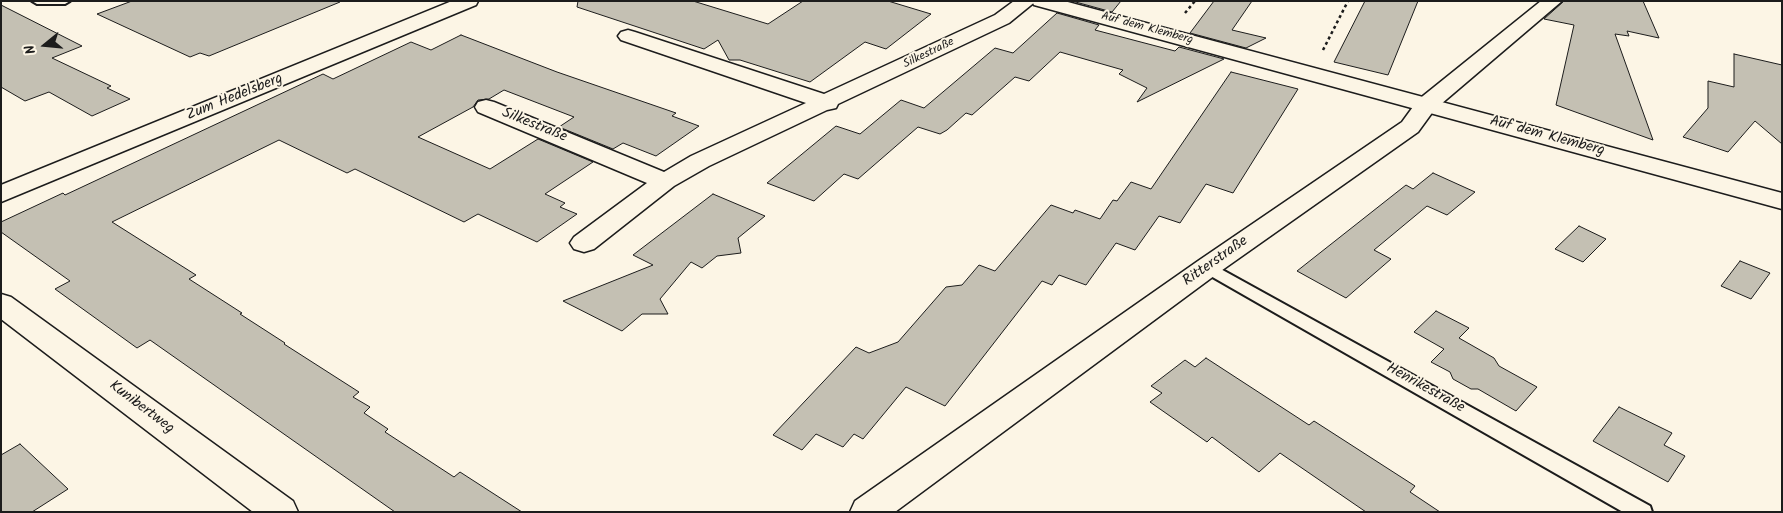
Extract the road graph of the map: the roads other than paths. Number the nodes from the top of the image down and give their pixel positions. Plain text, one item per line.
1 (37, 1) edge
2 (65, 1) edge
3 (469, 1) edge
4 (1028, 1) edge
5 (1041, 1) edge
6 (1553, 1) edge
7 (628, 36) dead end
8 (828, 103) junction
9 (1426, 105) junction
10 (486, 106) dead end
11 (665, 180) junction
12 (1, 194) edge
13 (1782, 201) edge
14 (584, 243) dead end
15 (1208, 267) junction
16 (1, 304) edge
17 (280, 512) edge
18 (868, 512) edge
19 (1642, 512) edge

1 - 2 lane
3 - 12 street, Zum Hedelsberg
4 - 8 street, Silkestraße
5 - 9 street, Auf dem Klemberg
6 - 9 street, Ritterstraße
7 - 8 street
8 - 11 street, Silkestraße
9 - 13 street, Auf dem Klemberg
9 - 15 street, Ritterstraße
10 - 11 street, Silkestraße
11 - 14 street, Silkestraße
15 - 18 street, Ritterstraße
15 - 19 lane, Henrikestraße
16 - 17 street, Kunibertweg

